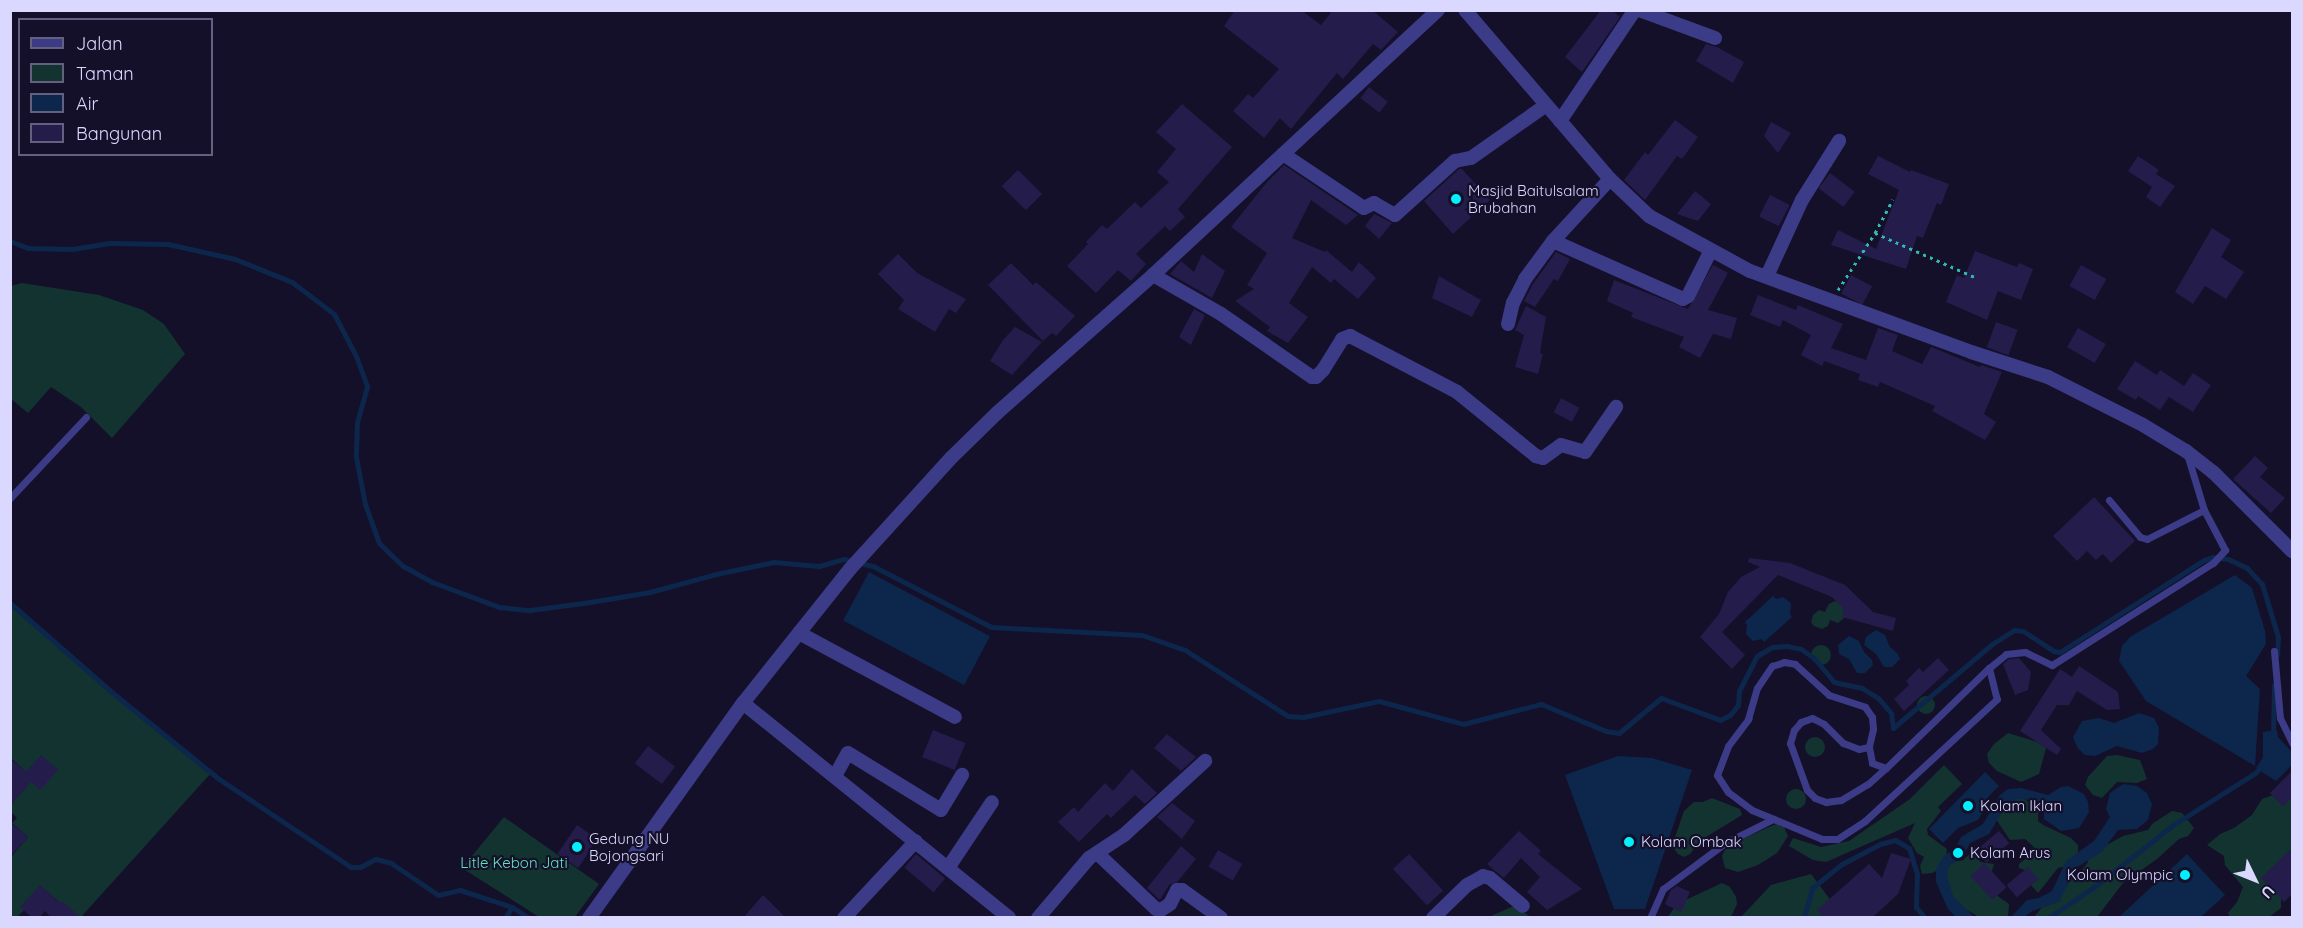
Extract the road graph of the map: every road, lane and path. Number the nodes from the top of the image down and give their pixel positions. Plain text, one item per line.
1 (1438, 10) edge
2 (1465, 10) edge
3 (1637, 10) edge
4 (1715, 38) dead end
5 (1546, 105) junction
6 (1560, 121) junction
7 (1839, 141) dead end
8 (1283, 154) junction
9 (1610, 179) junction
10 (1893, 199) dead end
11 (1875, 233) junction
12 (1553, 241) junction
13 (1711, 250) junction
14 (1153, 275) junction
15 (1767, 276) junction
16 (1977, 278) dead end
17 (1832, 299) junction
18 (1508, 324) dead end
19 (1617, 407) dead end
20 (86, 417) dead end
21 (2186, 451) junction
22 (10, 498) edge
23 (2109, 500) dead end
24 (2204, 510) junction
25 (2292, 551) edge
26 (799, 633) junction
27 (2274, 651) dead end
28 (1989, 668) junction
29 (743, 703) junction
30 (955, 717) dead end
31 (2292, 743) edge
32 (1869, 747) junction
33 (1205, 761) dead end
34 (1886, 768) junction
35 (962, 775) dead end
36 (835, 776) junction
37 (992, 802) dead end
38 (1773, 819) junction
39 (916, 841) junction
40 (1097, 853) junction
41 (948, 868) junction
42 (1523, 906) dead end
43 (589, 918) edge
44 (844, 918) edge
45 (1009, 918) edge
46 (1038, 918) edge
47 (1221, 918) edge
48 (1433, 918) edge
49 (1650, 918) edge

1 - 8 street
2 - 5 street
3 - 4 street
3 - 6 street
5 - 6 street
5 - 8 street
6 - 9 street
7 - 15 street
8 - 14 street
9 - 12 street
9 - 13 street
10 - 11 path
11 - 16 path
11 - 17 path
12 - 13 street
12 - 18 street
13 - 15 street
14 - 19 street
14 - 26 street
15 - 17 street
17 - 21 street
20 - 22 lane
21 - 24 lane
21 - 25 street
23 - 24 lane
24 - 28 lane
26 - 29 street
26 - 30 street
27 - 31 lane
28 - 34 lane
28 - 38 lane
29 - 36 street
29 - 43 street
32 - 34 lane
32 - 34 lane
32 - 38 lane
33 - 40 street
35 - 36 street
36 - 39 street
37 - 41 street
38 - 49 lane
39 - 41 street
39 - 44 street
40 - 46 street
40 - 47 street
41 - 45 street
42 - 48 street

